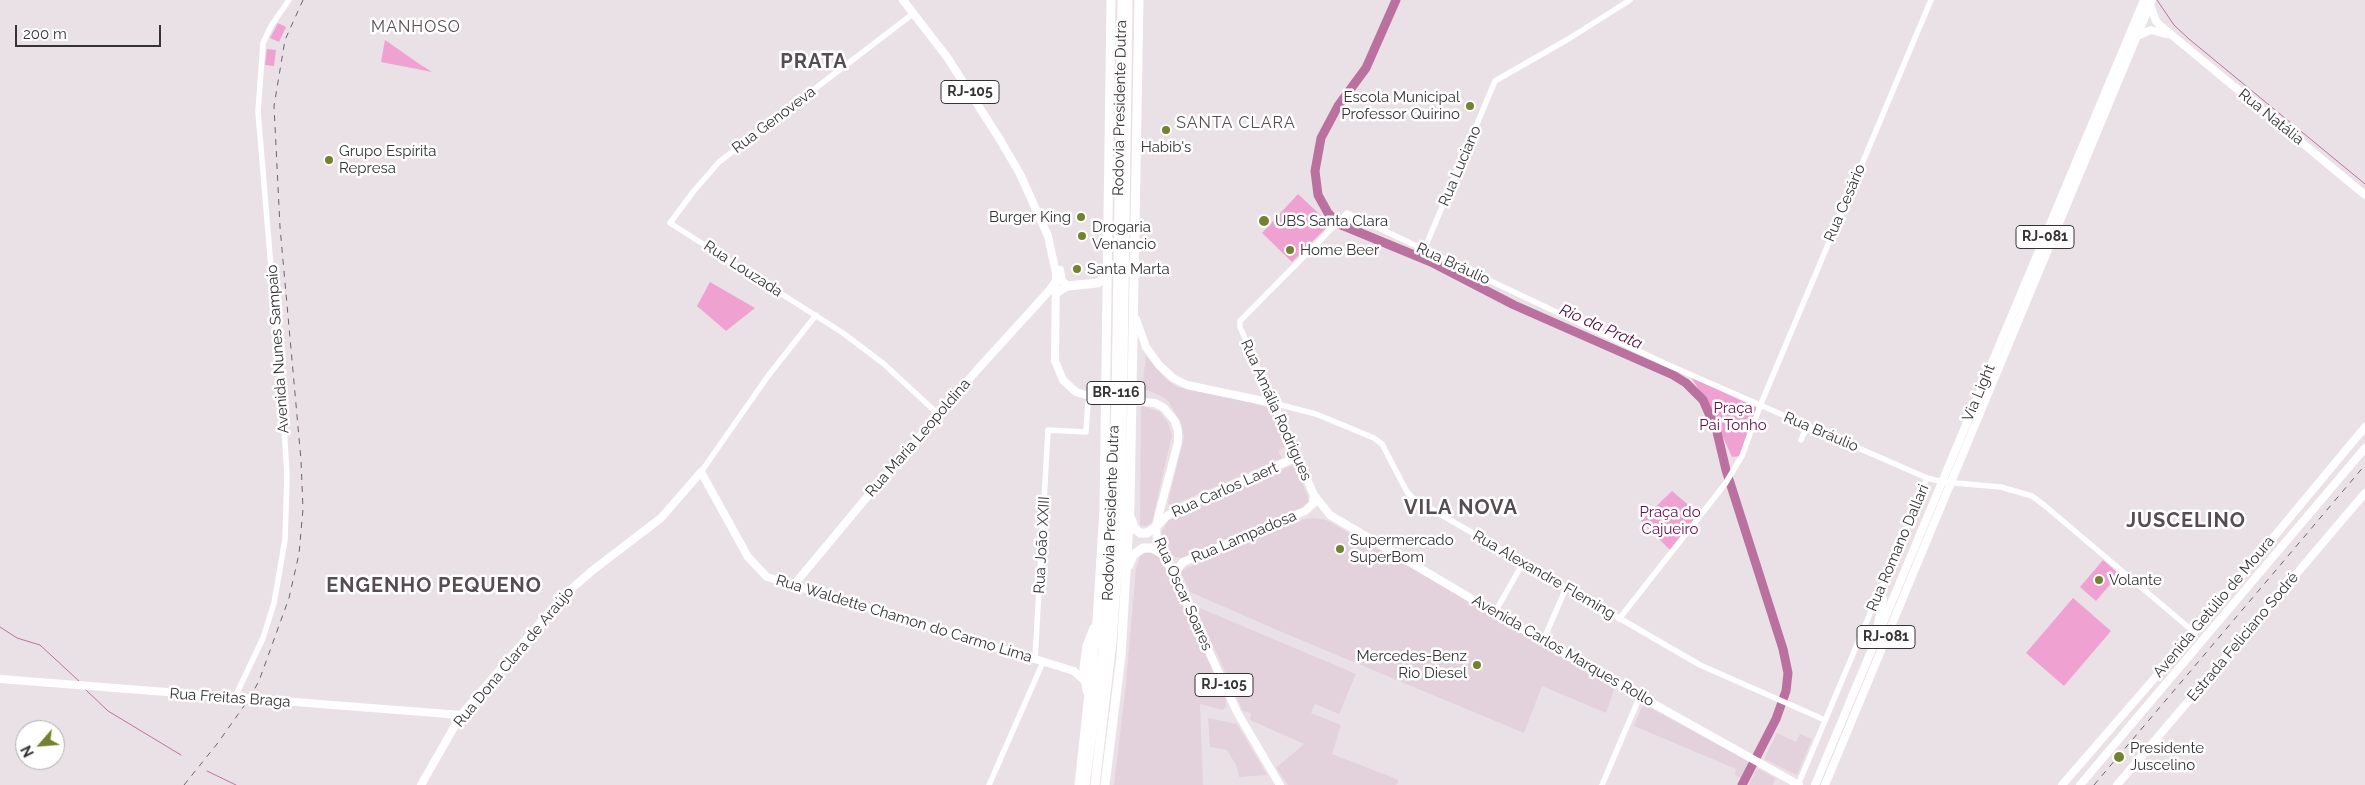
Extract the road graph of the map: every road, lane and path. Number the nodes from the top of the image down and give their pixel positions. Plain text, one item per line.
1 (289, 0) edge
2 (903, 0) edge
3 (1111, 0) edge
4 (1122, 0) edge
5 (1128, 0) edge
6 (1138, 0) edge
7 (1630, 0) edge
8 (1931, 0) edge
9 (2149, 2) edge
10 (914, 13) junction
11 (2138, 36) junction
12 (2177, 39) junction
13 (2365, 195) edge
14 (670, 223) joint
15 (1048, 236) junction
16 (1424, 250) junction
17 (1108, 271) junction
18 (1056, 280) junction
19 (1068, 286) junction
20 (1048, 292) junction
21 (1057, 294) junction
22 (1132, 300) junction
23 (816, 315) junction
24 (1239, 325) joint
25 (1098, 398) junction
26 (1273, 403) junction
27 (1760, 406) junction
28 (938, 414) junction
29 (2365, 427) edge
30 (1810, 428) junction
31 (1801, 440) dead end
32 (2350, 444) junction
33 (2365, 448) edge
34 (1297, 457) junction
35 (2348, 470) junction
36 (701, 472) junction
37 (1927, 478) junction
38 (2314, 487) junction
39 (2365, 493) edge
40 (1314, 494) junction
41 (1130, 505) junction
42 (2313, 510) junction
43 (1305, 511) junction
44 (1330, 515) junction
45 (1156, 527) junction
46 (1163, 554) junction
47 (1183, 562) junction
48 (1523, 563) junction
49 (1127, 572) junction
50 (1176, 581) junction
51 (793, 586) junction
52 (1566, 588) junction
53 (1880, 589) junction
54 (1495, 612) junction
55 (1619, 619) junction
56 (1097, 621) junction
57 (2194, 632) junction
58 (1543, 641) junction
59 (1875, 642) junction
60 (1039, 661) junction
61 (1084, 668) junction
62 (1074, 671) junction
63 (0, 679) edge
64 (1085, 682) junction
65 (1640, 696) junction
66 (236, 697) junction
67 (1089, 700) junction
68 (460, 716) junction
69 (1825, 720) junction
70 (2119, 782) edge
71 (1815, 784) edge
72 (422, 785) edge
73 (989, 785) edge
74 (1079, 785) edge
75 (1085, 785) edge
76 (1095, 785) edge
77 (1105, 785) edge
78 (1280, 785) edge
79 (1602, 785) edge
80 (1798, 785) edge
81 (1826, 785) edge
82 (2062, 785) edge
83 (2080, 785) edge

1 - 66 street, Avenida Nunes Sampaio
2 - 10 main road, RJ-105
3 - 17 highway, BR-116
4 - 75 highway, Rodovia Presidente Dutra / BR-116
5 - 76 highway, Rodovia Presidente Dutra / BR-116
6 - 22 highway, BR-116
7 - 16 street, Rua Luciano
8 - 27 street, Rua Cesário
9 - 11 main road, Via Light / RJ-081
9 - 12 main road, Rua Natália
9 - 59 main road, Via Light / RJ-081
10 - 14 street, Rua Genoveva
10 - 15 main road, Rua Oscar Soares / RJ-105
11 - 12 main road, Rua Natália
11 - 81 main road, Via Light / RJ-081
12 - 13 main road, Rua Natália
14 - 23 street, Rua Louzada
15 - 18 main road, Rua Oscar Soares / RJ-105
15 - 19 main road, Rua Oscar Soares / RJ-105
16 - 24 street, Rua Bráulio
16 - 27 street, Rua Bráulio
17 - 19 highway
17 - 56 highway, BR-116
18 - 20 main road, Rua Maria Leopoldina
18 - 21 main road, Rua Oscar Soares / RJ-105
19 - 21 main road
20 - 21 main road
20 - 28 main road, Rua Maria Leopoldina
21 - 25 main road, Rua Oscar Soares / RJ-105
22 - 26 main road, Rua Alexandre Fleming
22 - 41 highway, BR-116
23 - 28 street, Rua Louzada
23 - 36 street, Rua Dona Clara de Araújo
24 - 26 street, Rua Amália Rodrigues
25 - 45 main road, Rua Oscar Soares / RJ-105
25 - 60 street, Rua João XXIII
26 - 34 main road, Rua Amália Rodrigues
26 - 48 street, Rua Alexandre Fleming
27 - 30 street, Rua Bráulio
27 - 55 street, Rua Cesário
28 - 51 main road, Rua Maria Leopoldina
29 - 32 main road, Avenida Getúlio de Moura
30 - 31 street
30 - 37 street, Rua Bráulio
32 - 35 main road
32 - 38 main road, Avenida Getúlio de Moura
33 - 35 main road, Avenida Getúlio de Moura
34 - 40 main road, Rua Amália Rodrigues
34 - 45 main road, Rua Carlos Laert
35 - 42 main road, Avenida Getúlio de Moura
36 - 51 main road, Rua Waldette Chamon do Carmo Lima
36 - 68 main road, Rua Dona Clara de Araújo
37 - 53 street, Rua Romano Dallari
37 - 57 street, Rua Bráulio
38 - 42 main road
38 - 57 main road, Avenida Getúlio de Moura
39 - 70 main road, Estrada Feliciano Sodré
40 - 43 main road, Rua Lampadosa
40 - 44 main road, Avenida Carlos Marques Rollo
41 - 45 highway
41 - 49 highway, BR-116
42 - 83 main road, Avenida Getúlio de Moura
43 - 44 main road, Avenida Carlos Marques Rollo
43 - 47 main road, Rua Lampadosa
44 - 54 main road, Avenida Carlos Marques Rollo
45 - 46 main road, Rua Oscar Soares / RJ-105
46 - 47 main road
46 - 49 highway
46 - 50 main road, Rua Oscar Soares / RJ-105
47 - 50 main road, Rua Lampadosa
48 - 52 street, Rua Alexandre Fleming
48 - 54 street
49 - 77 highway, BR-116
50 - 78 main road, Rua Oscar Soares / RJ-105
51 - 60 main road, Rua Waldette Chamon do Carmo Lima
52 - 55 street, Rua Alexandre Fleming
52 - 58 street
53 - 59 main road
53 - 69 street, Rua Romano Dallari
54 - 58 main road, Avenida Carlos Marques Rollo
55 - 69 street, Rua Alexandre Fleming
56 - 61 highway
56 - 67 highway, BR-116
57 - 82 main road, Avenida Getúlio de Moura
58 - 65 main road, Avenida Carlos Marques Rollo
59 - 71 main road, Via Light / RJ-081
60 - 62 main road, Rua Waldette Chamon do Carmo Lima
60 - 73 street
61 - 62 main road
61 - 64 highway
62 - 64 main road, Rua Waldette Chamon do Carmo Lima
63 - 66 main road, Rua Freitas Braga
64 - 67 highway
65 - 79 street
65 - 80 main road, Avenida Carlos Marques Rollo
66 - 68 main road, Rua Freitas Braga
67 - 74 highway, BR-116
68 - 72 main road, Rua Dona Clara de Araújo
69 - 80 street, Rua Romano Dallari

